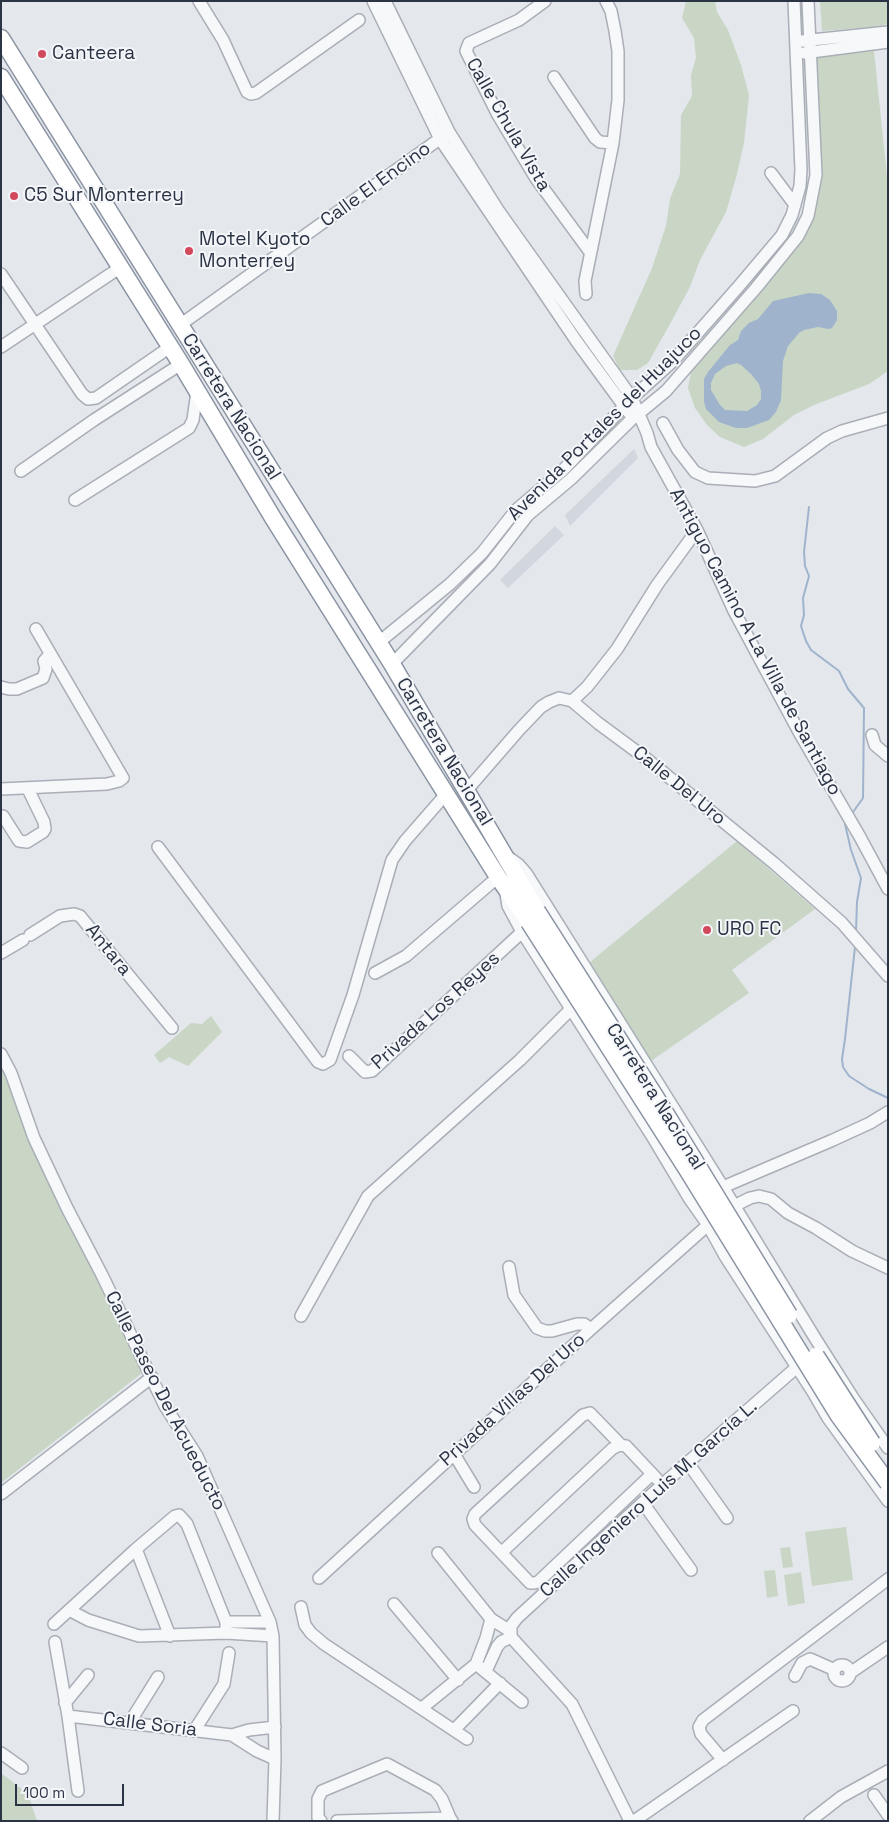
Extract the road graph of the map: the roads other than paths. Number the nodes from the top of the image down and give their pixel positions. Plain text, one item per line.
1 (199, 1) edge
2 (373, 1) edge
3 (385, 1) edge
4 (545, 1) edge
5 (606, 1) edge
6 (794, 1) edge
7 (808, 1) edge
8 (359, 20) dead end
9 (888, 32) edge
10 (1, 38) edge
11 (810, 40) junction
12 (795, 41) junction
13 (888, 42) edge
14 (811, 52) junction
15 (795, 54) junction
16 (1, 76) edge
17 (554, 78) dead end
18 (444, 136) junction
19 (613, 143) junction
20 (771, 173) dead end
21 (795, 205) junction
22 (590, 252) junction
23 (121, 267) junction
24 (1, 274) edge
25 (586, 294) dead end
26 (36, 324) junction
27 (180, 324) junction
28 (1, 347) edge
29 (170, 347) junction
30 (181, 364) junction
31 (667, 367) junction
32 (678, 377) junction
33 (197, 391) junction
34 (628, 402) junction
35 (636, 417) junction
36 (888, 418) edge
37 (663, 423) dead end
38 (21, 471) dead end
39 (75, 500) dead end
40 (697, 530) junction
41 (450, 584) junction
42 (460, 597) junction
43 (36, 629) dead end
44 (378, 643) junction
45 (50, 654) junction
46 (392, 664) junction
47 (1, 687) edge
48 (572, 701) junction
49 (872, 735) dead end
50 (888, 756) edge
51 (1, 789) edge
52 (28, 789) junction
53 (467, 790) junction
54 (446, 794) junction
55 (2, 816) edge
56 (158, 847) dead end
57 (504, 855) junction
58 (502, 883) junction
59 (888, 889) edge
60 (529, 921) junction
61 (1, 954) edge
62 (375, 973) dead end
63 (888, 976) edge
64 (571, 1009) junction
65 (172, 1028) dead end
66 (1, 1054) edge
67 (349, 1056) dead end
68 (888, 1112) edge
69 (721, 1183) junction
70 (689, 1198) junction
71 (735, 1206) junction
72 (708, 1225) junction
73 (754, 1239) junction
74 (725, 1256) junction
75 (884, 1264) edge
76 (509, 1267) dead end
77 (302, 1316) dead end
78 (591, 1329) junction
79 (797, 1367) junction
80 (152, 1377) junction
81 (621, 1445) junction
82 (888, 1448) edge
83 (454, 1454) junction
84 (688, 1463) junction
85 (888, 1465) edge
86 (652, 1474) junction
87 (888, 1483) edge
88 (663, 1484) junction
89 (474, 1487) dead end
90 (1, 1494) edge
91 (888, 1501) edge
92 (643, 1503) junction
93 (727, 1518) dead end
94 (136, 1549) junction
95 (502, 1552) junction
96 (438, 1553) dead end
97 (691, 1570) dead end
98 (319, 1578) dead end
99 (888, 1579) edge
100 (394, 1604) dead end
101 (301, 1607) dead end
102 (69, 1610) junction
103 (491, 1619) junction
104 (270, 1622) junction
105 (54, 1624) dead end
106 (226, 1627) junction
107 (511, 1634) junction
108 (170, 1636) junction
109 (273, 1636) junction
110 (486, 1638) junction
111 (54, 1642) dead end
112 (888, 1646) edge
113 (497, 1647) junction
114 (229, 1653) dead end
115 (476, 1664) junction
116 (486, 1671) junction
117 (88, 1675) dead end
118 (795, 1676) dead end
119 (158, 1677) dead end
120 (458, 1680) junction
121 (500, 1683) junction
122 (522, 1702) dead end
123 (64, 1703) junction
124 (422, 1708) junction
125 (793, 1711) dead end
126 (68, 1716) junction
127 (130, 1722) junction
128 (275, 1727) junction
129 (455, 1730) junction
130 (194, 1731) junction
131 (232, 1735) junction
132 (467, 1738) dead end
133 (1, 1753) edge
134 (275, 1759) junction
135 (723, 1760) junction
136 (22, 1768) dead end
137 (888, 1771) edge
138 (78, 1791) dead end
139 (874, 1795) dead end
140 (888, 1815) edge
141 (321, 1820) edge
142 (428, 1820) edge
143 (451, 1820) edge
144 (273, 1821) edge
145 (337, 1821) edge
146 (630, 1821) edge
147 (634, 1821) edge
148 (810, 1821) edge

1 - 8 street
2 - 18 street
3 - 18 street, Antiguo Camino A La Villa de Santiago
4 - 22 street, Calle Chula Vista
5 - 19 street
6 - 12 street, Avenida Portales del Huajuco
7 - 11 street, Avenida Portales del Huajuco
9 - 11 street
10 - 27 highway, Carretera Nacional
11 - 12 street
11 - 14 street, Avenida Portales del Huajuco
12 - 15 street, Avenida Portales del Huajuco
13 - 14 street
14 - 15 street
14 - 32 street, Avenida Portales del Huajuco
15 - 21 street, Avenida Portales del Huajuco
16 - 23 highway, Carretera Nacional
17 - 19 street
18 - 27 street, Calle El Encino
18 - 34 street, Antiguo Camino A La Villa de Santiago
19 - 22 street
20 - 21 street
21 - 31 street, Avenida Portales del Huajuco
22 - 25 street
23 - 26 street
23 - 29 highway, Carretera Nacional
24 - 26 street
26 - 28 street
26 - 29 street
27 - 44 highway, Carretera Nacional
29 - 30 highway, Carretera Nacional
30 - 33 highway, Carretera Nacional
30 - 38 street
31 - 32 street
31 - 34 street, Avenida Portales del Huajuco
32 - 35 street, Avenida Portales del Huajuco
33 - 39 street
33 - 54 highway, Carretera Nacional
34 - 35 street, Antiguo Camino A La Villa de Santiago
34 - 41 street, Avenida Portales del Huajuco
35 - 40 street, Antiguo Camino A La Villa de Santiago
35 - 42 street, Avenida Portales del Huajuco
36 - 37 street
40 - 48 street
40 - 59 street, Antiguo Camino A La Villa de Santiago
41 - 42 street
41 - 44 street, Avenida Portales del Huajuco
42 - 46 street, Avenida Portales del Huajuco
43 - 45 street
44 - 46 highway, Carretera Nacional
45 - 47 street
45 - 52 street
46 - 53 highway, Carretera Nacional
48 - 53 street
48 - 63 street, Calle Del Uro
49 - 50 street
51 - 52 street
52 - 55 street
53 - 57 highway, Carretera Nacional
54 - 56 street
54 - 58 highway, Carretera Nacional
57 - 60 highway, Carretera Nacional
57 - 69 street
58 - 60 highway, Carretera Nacional
58 - 62 street
60 - 64 street
60 - 67 street, Privada Los Reyes
60 - 85 highway, Carretera Nacional, bridge
60 - 87 highway, Carretera Nacional, bridge
61 - 65 street, Antara
64 - 70 street
64 - 77 street
66 - 80 street, Calle Paseo Del Acueducto
68 - 69 street
69 - 70 street
69 - 71 street
70 - 72 street
71 - 72 street, Privada Villas Del Uro
71 - 73 street
71 - 75 street, Privada Villas Del Uro
72 - 74 street
72 - 78 street, Privada Villas Del Uro
73 - 74 street
73 - 82 street
74 - 79 street
76 - 78 street
78 - 83 street, Privada Villas Del Uro
79 - 84 street, Calle Ingeniero Luis M. García L.
79 - 91 street
80 - 90 street
80 - 104 street, Calle Paseo Del Acueducto
81 - 86 street
81 - 95 street
81 - 95 street
83 - 89 street
83 - 98 street, Privada Villas Del Uro
84 - 88 street, Calle Ingeniero Luis M. García L.
84 - 93 street
86 - 88 street
86 - 95 street
88 - 92 street, Calle Ingeniero Luis M. García L.
92 - 97 street
92 - 107 street, Calle Ingeniero Luis M. García L.
94 - 102 street
94 - 106 street
94 - 108 street
96 - 103 street
99 - 135 street
100 - 120 street
101 - 124 street
102 - 105 street
102 - 108 street
103 - 107 street
103 - 110 street
104 - 106 street
104 - 109 street, Calle Paseo Del Acueducto
106 - 108 street
106 - 109 street
107 - 113 street, Calle Ingeniero Luis M. García L.
107 - 146 street
109 - 128 street, Calle Paseo Del Acueducto
110 - 113 street
110 - 115 street
111 - 123 street
112 - 118 street
113 - 116 street
114 - 130 street
115 - 116 street
115 - 120 street
116 - 121 street
117 - 123 street
119 - 127 street
120 - 124 street
121 - 122 street
121 - 129 street
123 - 126 street
124 - 129 street
125 - 135 street
126 - 127 street, Calle Soria
126 - 138 street
127 - 130 street, Calle Soria
128 - 131 street, Calle Soria
128 - 134 street, Calle Paseo Del Acueducto
129 - 132 street
130 - 131 street, Calle Soria
131 - 134 street, Calle Soria
133 - 136 street
134 - 144 street, Calle Paseo Del Acueducto
135 - 147 street
137 - 148 street
139 - 140 street
141 - 143 street
142 - 143 street
142 - 145 street

